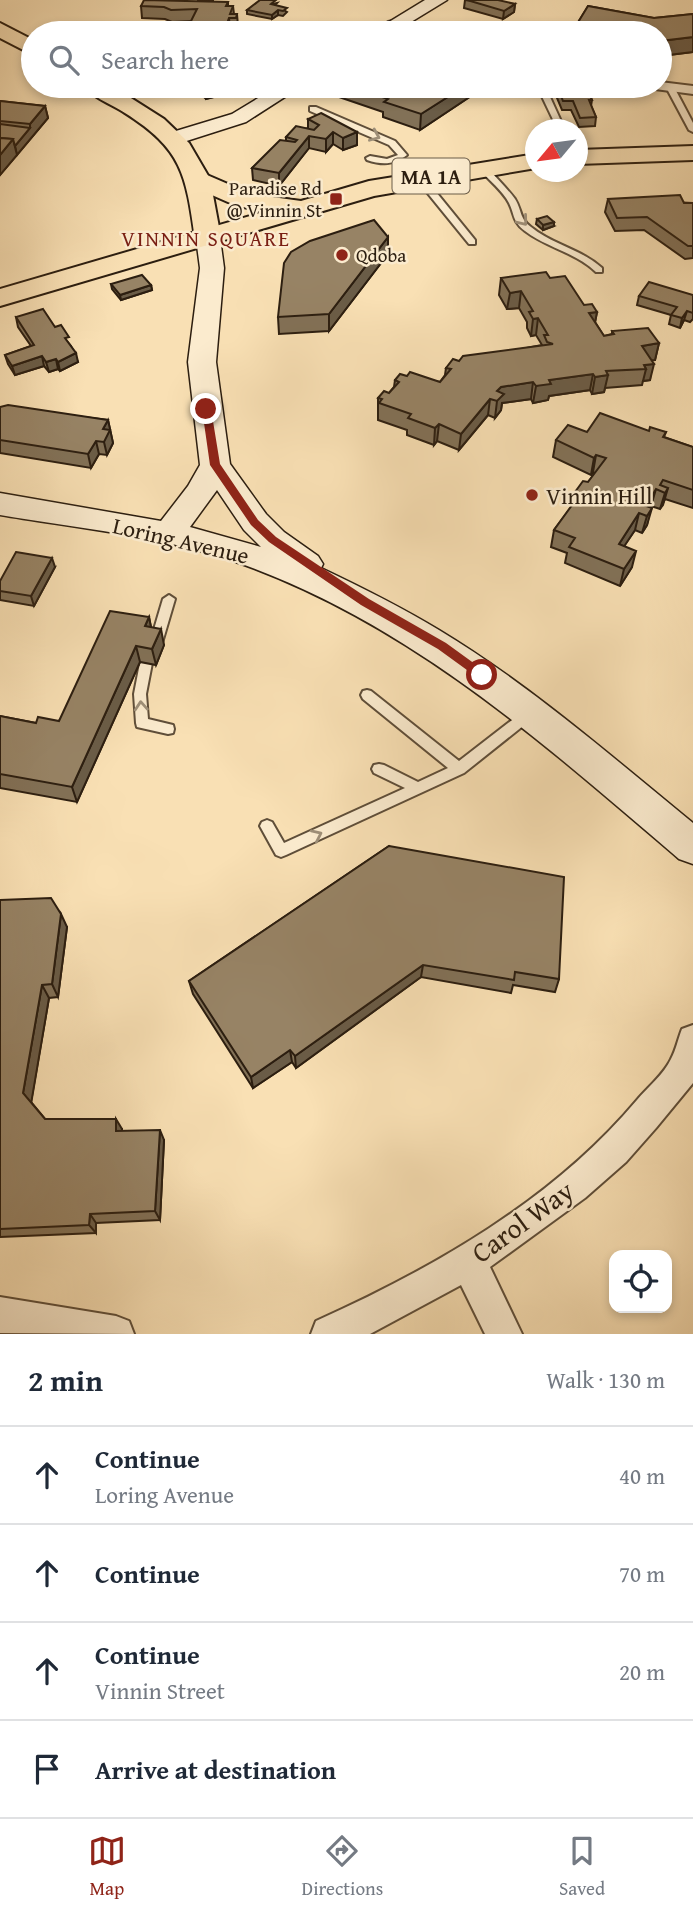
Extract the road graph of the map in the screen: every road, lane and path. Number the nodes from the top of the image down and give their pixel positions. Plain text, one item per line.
1 (438, 0) edge
2 (401, 21) edge
3 (0, 29) edge
4 (21, 42) edge
5 (672, 87) edge
6 (693, 90) edge
7 (672, 97) edge
8 (116, 98) edge
9 (272, 98) edge
10 (547, 98) edge
11 (313, 109) dead end
12 (557, 119) edge
13 (693, 130) edge
14 (174, 139) junction
15 (693, 153) edge
16 (588, 157) edge
17 (370, 158) dead end
18 (525, 162) edge
19 (483, 168) junction
20 (420, 178) junction
21 (198, 180) junction
22 (329, 201) junction
23 (208, 238) junction
24 (472, 242) dead end
25 (599, 270) dead end
26 (0, 298) edge
27 (215, 465) junction
28 (0, 504) edge
29 (169, 533) junction
30 (169, 599) dead end
31 (365, 602) junction
32 (155, 643) edge
33 (146, 663) edge
34 (367, 695) dead end
35 (531, 713) junction
36 (168, 729) dead end
37 (379, 769) dead end
38 (459, 769) junction
39 (418, 788) junction
40 (267, 826) dead end
41 (693, 847) edge
42 (690, 1057) edge
43 (468, 1260) junction
44 (0, 1315) edge
45 (116, 1334) edge
46 (329, 1334) edge
47 (504, 1334) edge

1 - 2 main road
3 - 4 main road
5 - 6 street
7 - 13 lane
8 - 14 main road
9 - 14 main road
10 - 12 lane
11 -> 17 lane
14 - 21 main road
15 - 16 main road
18 - 19 main road, MA 1A
19 - 20 main road, MA 1A
19 -> 25 lane
20 - 22 main road, MA 1A
20 - 24 lane
21 - 22 main road
21 - 23 main road
22 - 23 main road, MA 1A
23 - 26 main road, MA 1A
23 - 27 main road
27 - 29 main road
27 - 31 main road
28 - 29 main road, Loring Avenue
29 - 31 main road, Loring Avenue
30 - 32 lane
31 - 35 main road, Loring Avenue
36 -> 33 lane
34 - 38 lane
35 - 38 lane
35 - 41 main road, Loring Avenue
37 - 39 lane
38 - 39 lane
40 -> 39 lane
42 - 43 street, Carol Way
43 - 46 street, Carol Way
43 - 47 street
44 - 45 street

